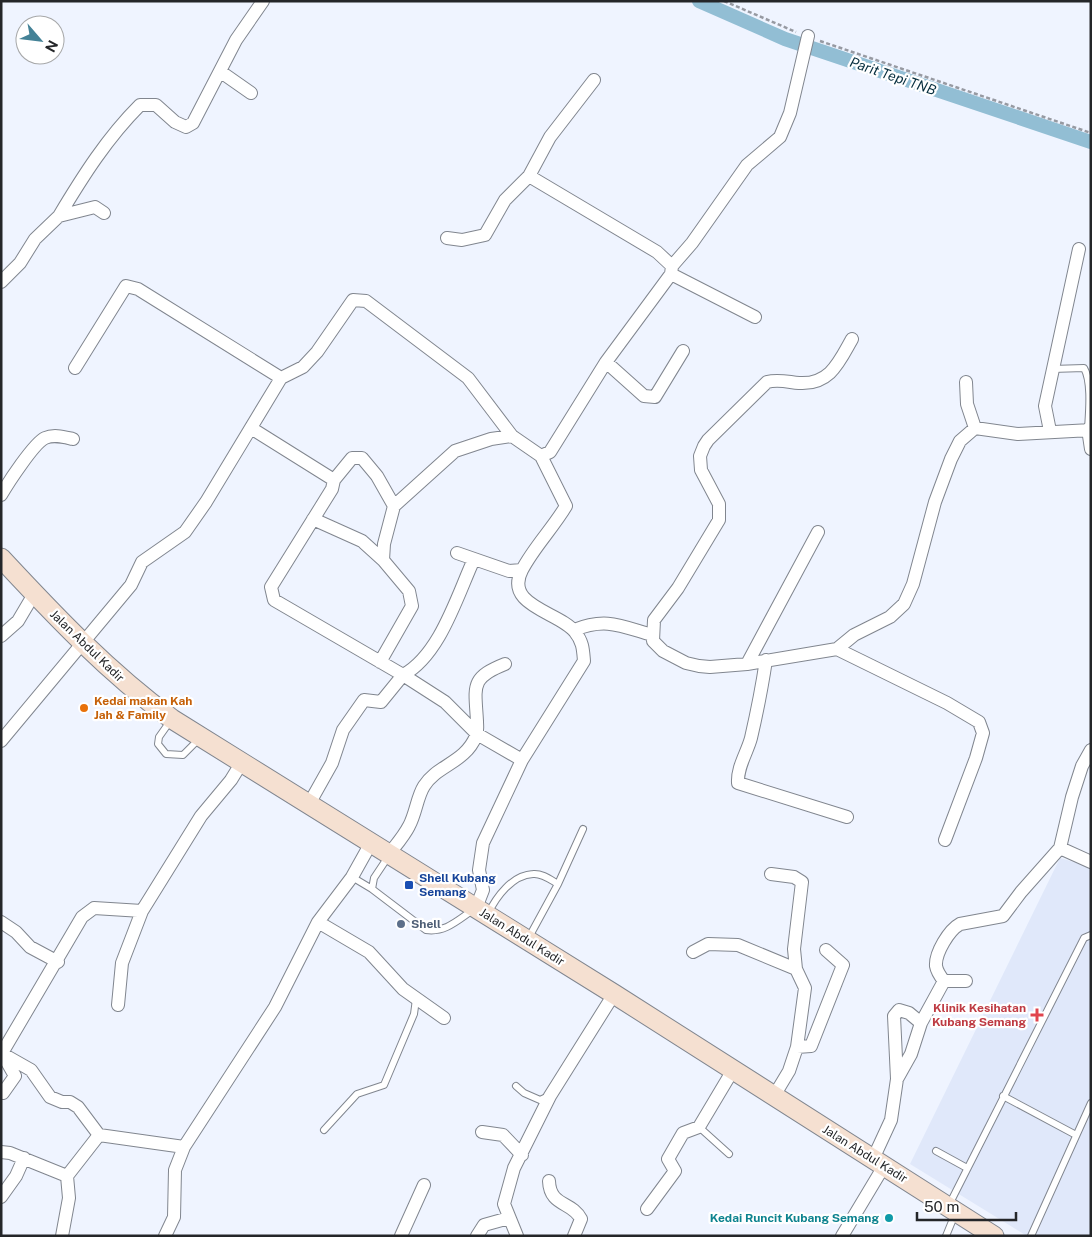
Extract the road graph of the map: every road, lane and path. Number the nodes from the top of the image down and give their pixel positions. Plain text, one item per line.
1 (263, 1) edge
2 (724, 1) edge
3 (808, 39) junction
4 (221, 72) junction
5 (594, 80) dead end
6 (251, 93) dead end
7 (1091, 133) edge
8 (528, 176) junction
9 (104, 213) dead end
10 (59, 216) junction
11 (447, 238) dead end
12 (1079, 249) dead end
13 (672, 270) junction
14 (1, 282) edge
15 (755, 317) dead end
16 (852, 339) dead end
17 (683, 351) dead end
18 (606, 362) junction
19 (75, 368) dead end
20 (1052, 369) junction
21 (281, 378) junction
22 (966, 382) dead end
23 (251, 428) junction
24 (975, 428) junction
25 (1089, 429) edge
26 (1050, 431) junction
27 (512, 436) junction
28 (73, 439) dead end
29 (1091, 449) edge
30 (540, 456) junction
31 (334, 480) junction
32 (1, 495) edge
33 (394, 506) junction
34 (313, 519) junction
35 (818, 532) dead end
36 (457, 553) dead end
37 (1, 558) edge
38 (474, 559) junction
39 (383, 560) junction
40 (522, 570) junction
41 (34, 594) junction
42 (574, 630) junction
43 (652, 635) junction
44 (1, 636) edge
45 (81, 642) junction
46 (837, 649) junction
47 (766, 660) junction
48 (380, 662) junction
49 (505, 664) dead end
50 (747, 664) junction
51 (402, 675) junction
52 (172, 719) junction
53 (477, 734) junction
54 (201, 737) junction
55 (1, 741) edge
56 (1091, 750) edge
57 (522, 760) junction
58 (242, 762) junction
59 (309, 804) junction
60 (847, 817) dead end
61 (583, 829) dead end
62 (945, 840) dead end
63 (371, 843) junction
64 (1060, 848) junction
65 (389, 854) junction
66 (1091, 862) edge
67 (771, 874) dead end
68 (352, 877) junction
69 (558, 884) junction
70 (372, 889) junction
71 (142, 911) junction
72 (482, 912) junction
73 (1, 922) edge
74 (318, 922) junction
75 (1091, 935) edge
76 (527, 940) junction
77 (826, 950) dead end
78 (693, 952) dead end
79 (58, 962) junction
80 (796, 969) junction
81 (944, 981) junction
82 (966, 982) dead end
83 (614, 994) junction
84 (416, 999) junction
85 (118, 1005) dead end
86 (444, 1018) dead end
87 (921, 1023) junction
88 (798, 1047) junction
89 (2, 1053) edge
90 (733, 1070) junction
91 (897, 1079) junction
92 (516, 1086) dead end
93 (3, 1093) dead end
94 (550, 1096) junction
95 (774, 1096) junction
96 (1003, 1096) junction
97 (1091, 1103) edge
98 (699, 1127) junction
99 (324, 1130) dead end
100 (482, 1132) dead end
101 (99, 1135) junction
102 (1076, 1135) junction
103 (184, 1147) junction
104 (936, 1151) dead end
105 (1, 1152) edge
106 (729, 1154) dead end
107 (522, 1155) junction
108 (24, 1158) junction
109 (879, 1162) junction
110 (967, 1168) junction
111 (67, 1176) junction
112 (550, 1181) dead end
113 (424, 1185) dead end
114 (1, 1197) edge
115 (647, 1209) dead end
116 (952, 1209) junction
117 (509, 1218) junction
118 (62, 1236) edge
119 (165, 1236) edge
120 (401, 1236) edge
121 (477, 1236) edge
122 (517, 1236) edge
123 (574, 1236) edge
124 (842, 1236) edge
125 (946, 1236) edge
126 (994, 1236) edge
127 (1030, 1236) edge

1 - 4 street
2 - 3 path
3 - 7 path
3 - 13 street
4 - 6 street
4 - 10 street
5 - 8 street
8 - 11 street
8 - 13 street
9 - 10 street
10 - 14 street
12 - 20 street
13 - 15 street
13 - 18 street
16 - 43 street
17 - 18 street
18 - 30 street
19 - 21 street
20 - 25 lane
20 - 26 street
21 - 23 street
21 - 27 street
22 - 24 street
23 - 31 street
23 - 45 street
24 - 26 street
24 - 46 street
25 - 26 street
25 - 29 street
27 - 30 street
27 - 33 street
28 - 32 street
30 - 40 street
31 - 33 street
31 - 34 street
33 - 39 street
34 - 39 street
34 - 48 street
35 - 50 street
36 - 38 street
37 - 41 main road, Jalan Abdul Kadir
38 - 40 street
38 - 51 street
39 - 48 street
40 - 42 street
41 - 44 street
41 - 45 main road, Jalan Abdul Kadir
42 - 43 street
42 - 57 street
43 - 50 street
45 - 52 main road, Jalan Abdul Kadir
45 - 55 street
46 - 47 street
46 - 62 street
47 - 50 street
47 - 60 street
48 - 51 street
49 - 53 street
51 - 53 street
51 - 59 street
52 - 54 main road, Jalan Abdul Kadir
52 - 54 lane
53 - 57 street
53 - 65 street
54 - 58 main road, Jalan Abdul Kadir
56 - 64 street
57 - 72 street
58 - 59 main road, Jalan Abdul Kadir
58 - 71 street
59 - 63 main road, Jalan Abdul Kadir
61 - 69 lane
63 - 65 main road, Jalan Abdul Kadir
63 - 68 street
64 - 66 street
64 - 81 street
65 - 70 lane
65 - 72 main road, Jalan Abdul Kadir
67 - 80 street
68 - 70 lane
68 - 74 street
69 - 72 lane
69 - 76 lane
70 - 72 lane
71 - 79 street
71 - 85 street
72 - 76 main road, Jalan Abdul Kadir
73 - 79 street
74 - 84 street
74 - 103 street
75 - 96 lane
76 - 83 main road, Jalan Abdul Kadir
77 - 88 street
78 - 80 street
79 - 89 street
80 - 88 street
81 - 82 street
81 - 87 street
83 - 90 main road, Jalan Abdul Kadir
83 - 94 street
84 - 86 street
84 - 99 lane
87 - 91 street
87 - 91 street
88 - 95 street
89 - 93 street
89 - 101 street
90 - 95 main road, Jalan Abdul Kadir
90 - 98 street
91 - 109 street
92 - 94 lane
94 - 107 street
95 - 109 main road, Jalan Abdul Kadir
96 - 102 lane
96 - 110 lane
97 - 102 lane
98 - 106 lane
98 - 115 street
100 - 107 street
101 - 103 street
101 - 111 street
102 - 127 lane
103 - 119 street
104 - 110 lane
105 - 108 street
107 - 117 street
108 - 111 street
108 - 114 street
109 - 116 main road, Jalan Abdul Kadir
109 - 124 street
110 - 116 lane
111 - 118 street
112 - 123 street
113 - 120 street
116 - 125 lane
116 - 126 main road, Jalan Abdul Kadir
117 - 121 street
117 - 122 street

